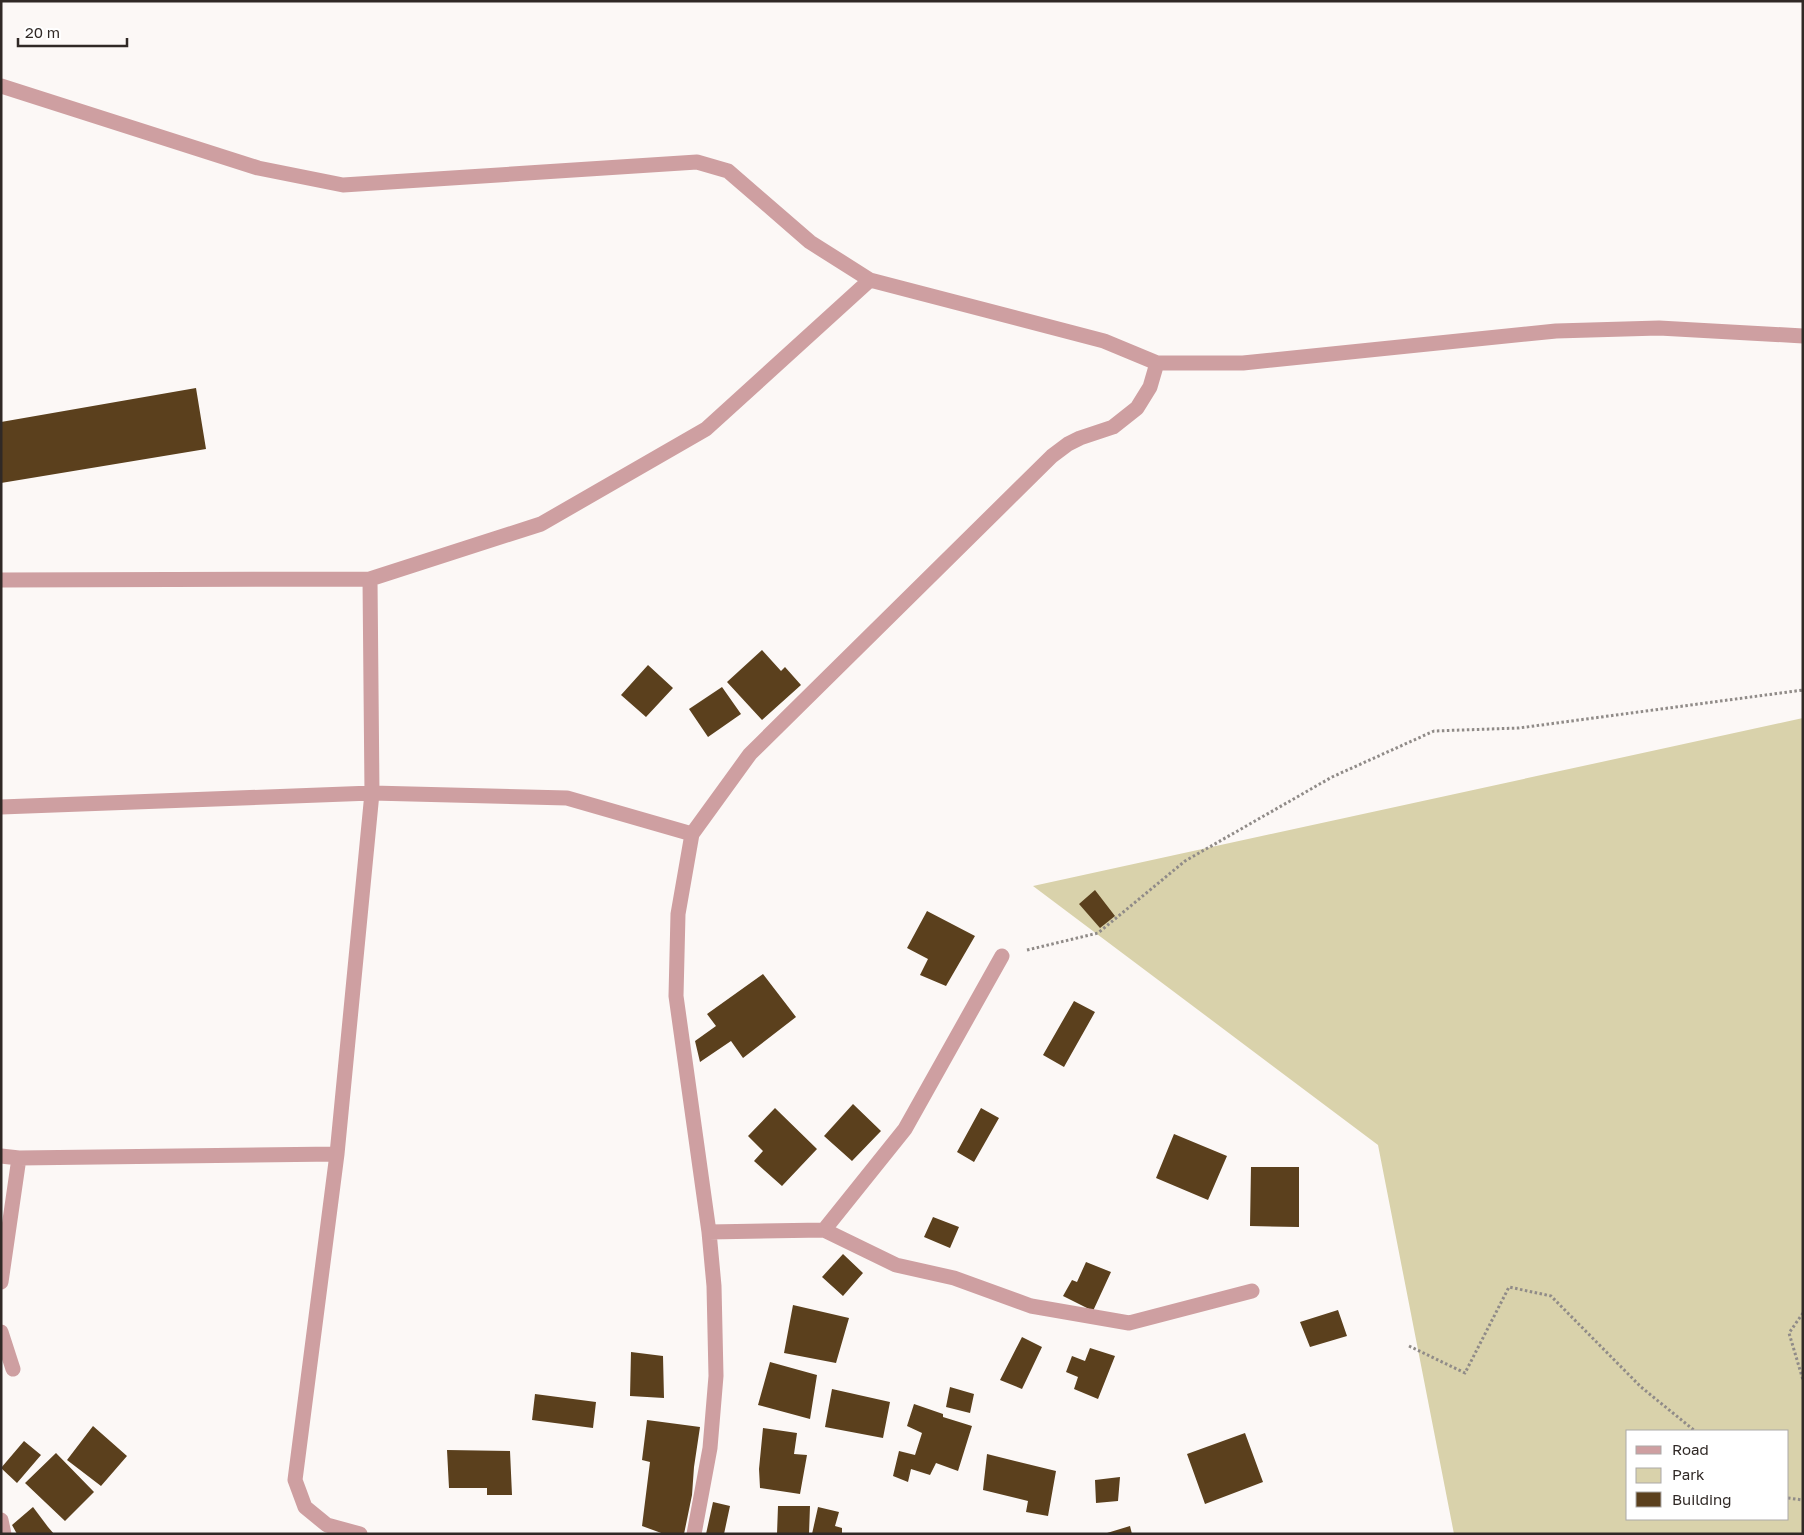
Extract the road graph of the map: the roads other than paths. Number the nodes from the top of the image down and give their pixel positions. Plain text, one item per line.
1 (1, 86) edge
2 (870, 280) junction
3 (1803, 336) edge
4 (1157, 363) junction
5 (370, 579) junction
6 (1, 580) edge
7 (372, 793) junction
8 (1, 807) edge
9 (692, 834) junction
10 (1002, 956) road end
11 (336, 1154) junction
12 (1, 1156) edge
13 (19, 1158) junction
14 (824, 1230) junction
15 (709, 1232) junction
16 (1, 1282) edge
17 (1252, 1291) dead end
18 (1, 1332) edge
19 (13, 1369) dead end
20 (1, 1520) edge
21 (4, 1534) edge
22 (360, 1534) edge
23 (694, 1534) edge

1 - 2 street
2 - 4 street
2 - 5 street
3 - 4 street
4 - 9 street
5 - 6 street
5 - 7 street
7 - 8 street
7 - 9 street
7 - 11 street
9 - 15 street
10 - 14 street
11 - 13 street
11 - 22 street
12 - 13 street
13 - 16 street
14 - 15 street
14 - 17 street
15 - 23 street
18 - 19 street
20 - 21 street

